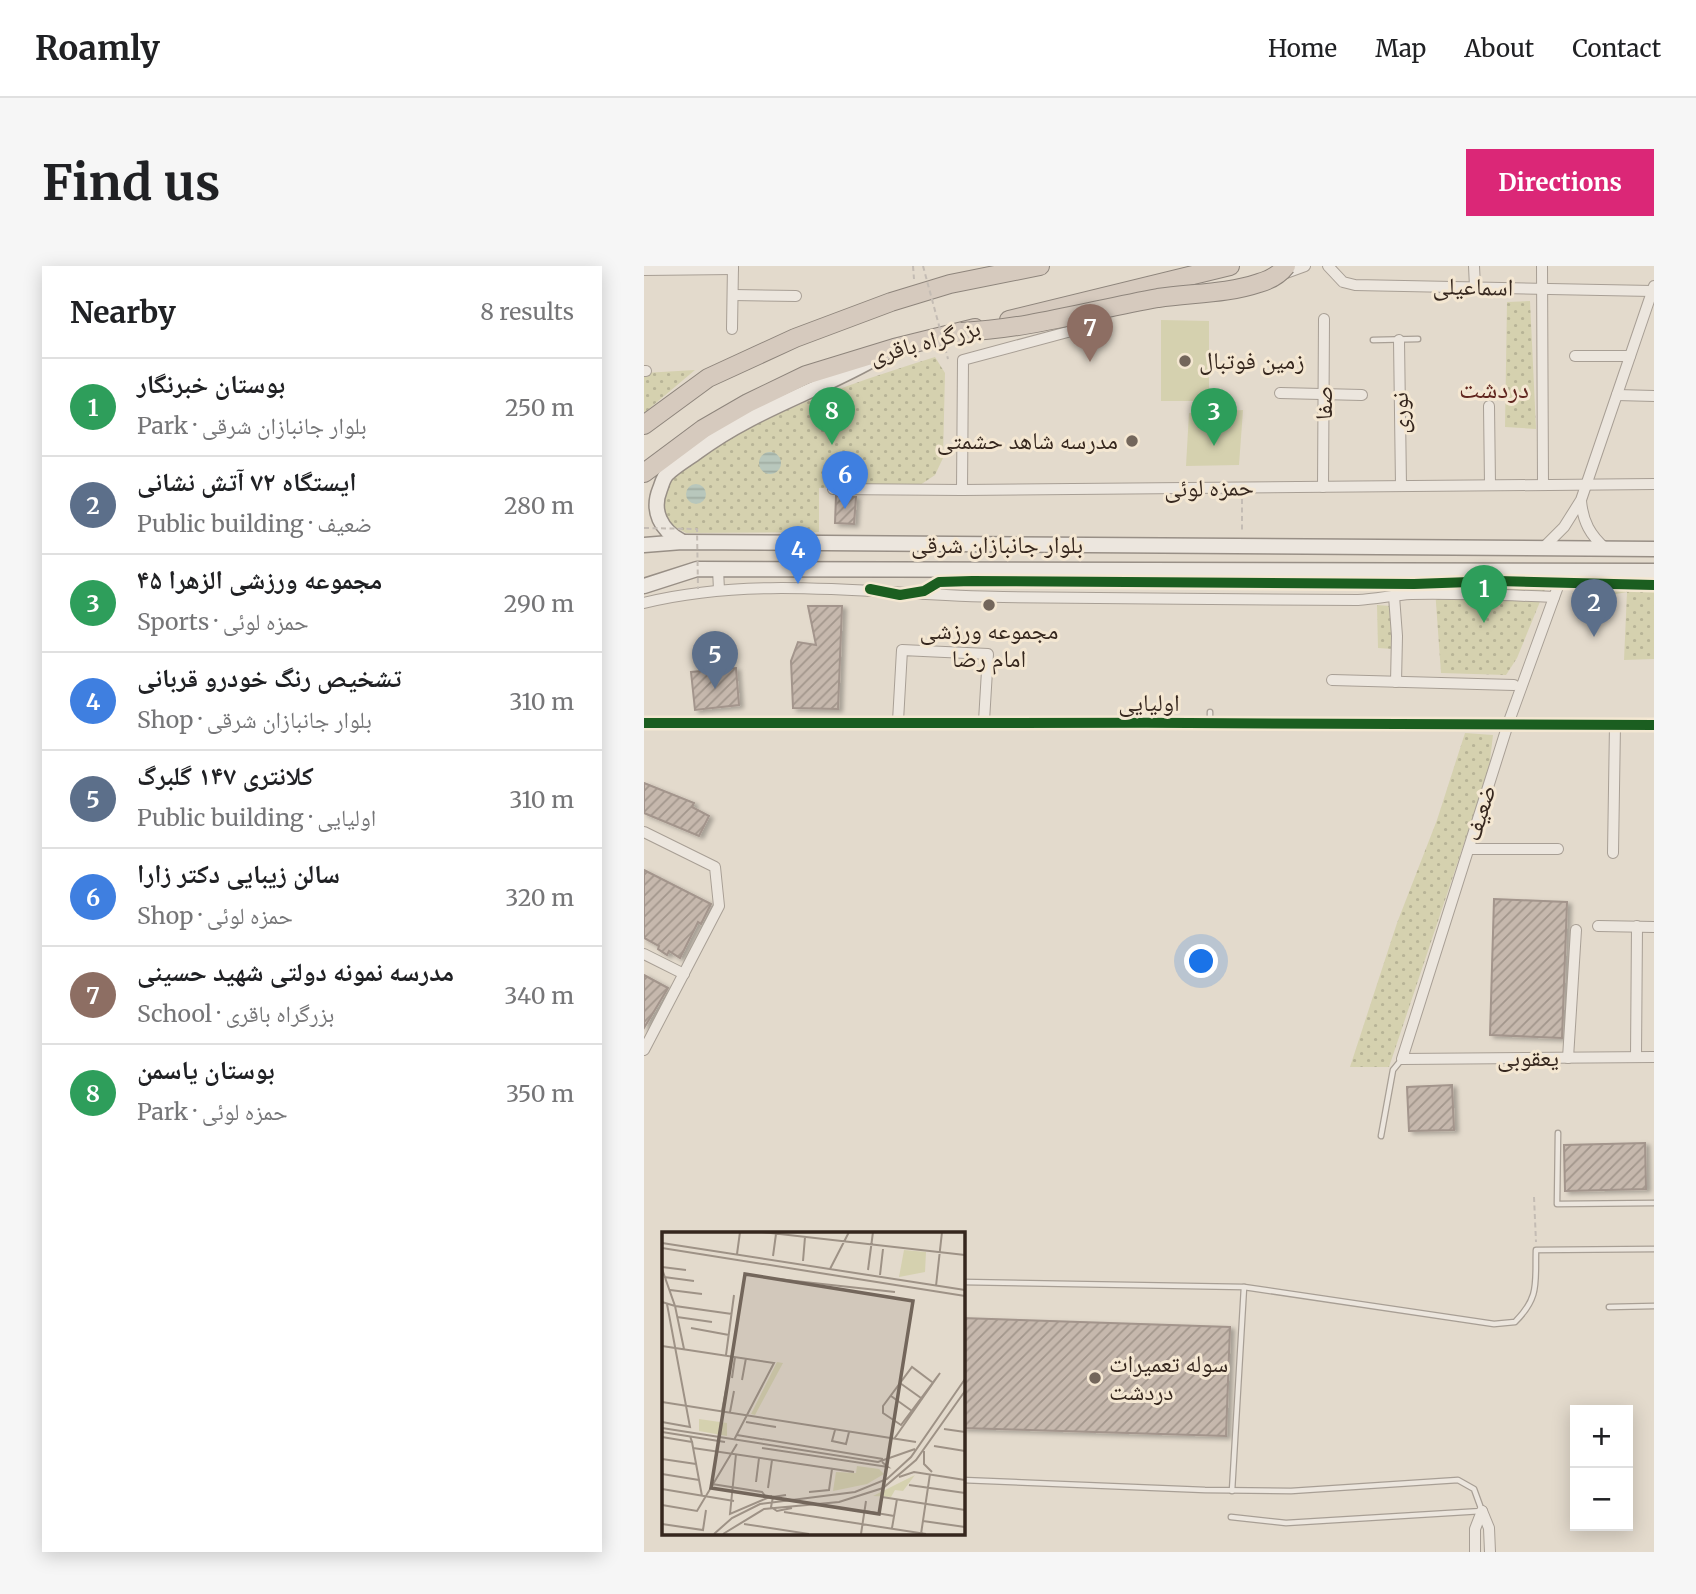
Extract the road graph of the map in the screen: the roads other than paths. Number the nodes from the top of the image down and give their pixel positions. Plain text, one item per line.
1 (982, 266) edge
2 (1040, 266) edge
3 (1230, 266) edge
4 (1286, 266) edge
5 (1305, 266) edge
6 (1328, 266) edge
7 (1474, 266) edge
8 (1542, 266) edge
9 (733, 268) edge
10 (644, 270) edge
11 (950, 284) junction
12 (1245, 288) dead end
13 (1475, 288) junction
14 (1653, 288) edge
15 (1542, 289) junction
16 (733, 295) junction
17 (796, 296) dead end
18 (1324, 319) dead end
19 (732, 329) dead end
20 (1075, 330) dead end
21 (961, 332) junction
22 (1418, 339) dead end
23 (1373, 340) dead end
24 (1399, 340) junction
25 (894, 348) junction
26 (1575, 356) dead end
27 (1630, 356) junction
28 (1280, 393) dead end
29 (1324, 395) junction
30 (1362, 395) dead end
31 (1617, 395) junction
32 (1654, 396) edge
33 (1489, 406) dead end
34 (644, 425) edge
35 (644, 473) edge
36 (1654, 484) edge
37 (1490, 485) junction
38 (1543, 485) junction
39 (1586, 485) junction
40 (1401, 486) junction
41 (1323, 487) junction
42 (833, 489) dead end
43 (962, 490) junction
44 (1581, 500) junction
45 (682, 542) junction
46 (644, 545) edge
47 (1542, 549) junction
48 (1606, 549) junction
49 (1654, 549) edge
50 (718, 569) junction
51 (1564, 570) junction
52 (1654, 571) edge
53 (644, 572) edge
54 (681, 573) junction
55 (644, 586) edge
56 (719, 590) junction
57 (1394, 596) junction
58 (1554, 597) junction
59 (644, 603) edge
60 (1332, 680) dead end
61 (1396, 682) junction
62 (1514, 685) dead end
63 (1210, 712) dead end
64 (898, 721) junction
65 (984, 721) junction
66 (644, 723) edge
67 (1210, 724) junction
68 (1508, 724) junction
69 (1615, 725) junction
70 (1654, 725) edge
71 (644, 832) edge
72 (1469, 849) junction
73 (1558, 849) dead end
74 (1613, 853) dead end
75 (1598, 926) dead end
76 (1637, 926) junction
77 (1654, 927) edge
78 (1576, 930) dead end
79 (644, 954) edge
80 (684, 974) junction
81 (644, 1050) edge
82 (1636, 1057) junction
83 (1654, 1057) edge
84 (1568, 1058) junction
85 (1402, 1059) junction
86 (1558, 1133) dead end
87 (1381, 1136) dead end
88 (1654, 1203) edge
89 (1654, 1249) edge
90 (964, 1282) edge
91 (1244, 1287) junction
92 (1654, 1306) edge
93 (1609, 1307) dead end
94 (964, 1480) edge
95 (1232, 1490) junction
96 (1482, 1511) junction
97 (1231, 1517) dead end
98 (1475, 1552) edge
99 (1490, 1552) edge

1 - 11 highway
2 - 11 highway, بزرگراه باقری
3 - 21 highway, بزرگراه باقری
4 - 21 highway, bridge
5 - 12 street
6 - 13 street, اسماعیلی
7 - 13 street
8 - 15 street
9 - 10 street
9 - 16 street
11 - 34 highway, بزرگراه باقری
13 - 15 street, اسماعیلی
14 - 15 street, اسماعیلی
14 - 27 street
15 - 38 street
16 - 17 street
16 - 19 street
18 - 29 street, صفا
20 - 43 street
21 - 25 highway, بزرگراه باقری
22 - 24 lane
23 - 24 lane
24 - 40 street, نوری
25 - 35 highway, بزرگراه باقری
25 - 45 main road
26 - 27 street
27 - 31 street
28 - 29 street
29 - 30 street
29 - 41 street, صفا
31 - 32 street
31 - 39 street
33 - 37 street
36 - 39 street, حمزه لوئی
37 - 38 street, حمزه لوئی
37 - 40 street, حمزه لوئی
38 - 39 street, حمزه لوئی
39 - 44 street
40 - 41 street, حمزه لوئی
41 - 43 street, حمزه لوئی
42 - 43 street, حمزه لوئی
44 - 47 street
44 - 48 street
45 - 46 main road, بلوار جانبازان شرقی
45 - 47 main road, بلوار جانبازان شرقی
47 - 48 main road, بلوار جانبازان شرقی
48 - 49 main road, بلوار جانبازان شرقی
50 - 51 main road, بلوار جانبازان شرقی
50 - 54 main road, بلوار جانبازان شرقی
50 - 56 street
51 - 52 main road, بلوار جانبازان شرقی
51 - 58 street, ضعیف
53 - 54 main road
54 - 55 main road, بلوار جانبازان شرقی
56 - 57 street
56 - 59 street
57 - 58 street
57 - 61 street
58 - 68 street, ضعیف
60 - 61 street
61 - 62 street
63 - 67 lane
64 - 65 street, اولیایی
64 - 65 street
64 - 66 street, اولیایی
65 - 67 street, اولیایی
67 - 68 street, اولیایی
68 - 69 street, اولیایی
68 - 72 street, ضعیف
69 - 70 street, اولیایی
69 - 74 street
71 - 80 street
72 - 73 street
72 - 85 street, ضعیف
75 - 76 street
76 - 77 street
76 - 82 street
78 - 84 street
79 - 80 street
80 - 81 street
82 - 83 street, یعقوبی
82 - 84 street, یعقوبی
84 - 85 street, یعقوبی
85 - 87 lane
86 - 88 lane
89 - 91 lane
90 - 91 lane
91 - 95 lane
92 - 93 lane
94 - 95 lane
95 - 96 lane
96 - 97 lane
96 - 98 street
96 - 99 street

